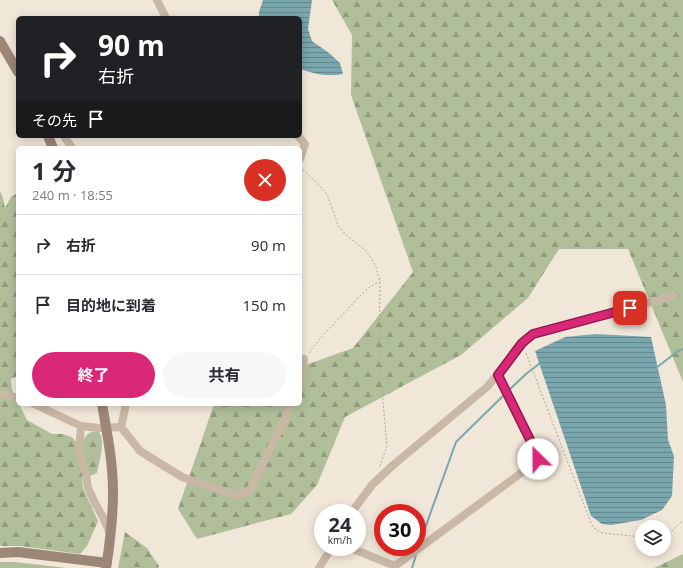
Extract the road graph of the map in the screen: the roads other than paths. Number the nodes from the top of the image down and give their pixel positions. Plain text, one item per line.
1 (156, 0) edge
2 (165, 16) edge
3 (1, 46) edge
4 (16, 69) edge
5 (300, 138) edge
6 (302, 153) edge
7 (674, 296) dead end
8 (498, 375) junction
9 (0, 394) edge
10 (16, 398) edge
11 (38, 406) edge
12 (102, 406) edge
13 (126, 406) edge
14 (291, 406) edge
15 (81, 426) junction
16 (121, 427) junction
17 (106, 428) junction
18 (358, 504) edge
19 (110, 534) junction
20 (0, 553) edge
21 (366, 554) edge
22 (326, 556) edge
23 (106, 566) edge
24 (319, 568) edge

1 - 2 street
3 - 4 street
5 - 6 street
7 - 8 street
8 - 18 street
8 - 21 street
9 - 10 street
11 - 15 street
12 - 17 street
13 - 16 street
14 - 16 street
15 - 17 street
15 - 19 street
16 - 17 street
17 - 19 street
19 - 23 street
20 - 23 street
22 - 24 street

